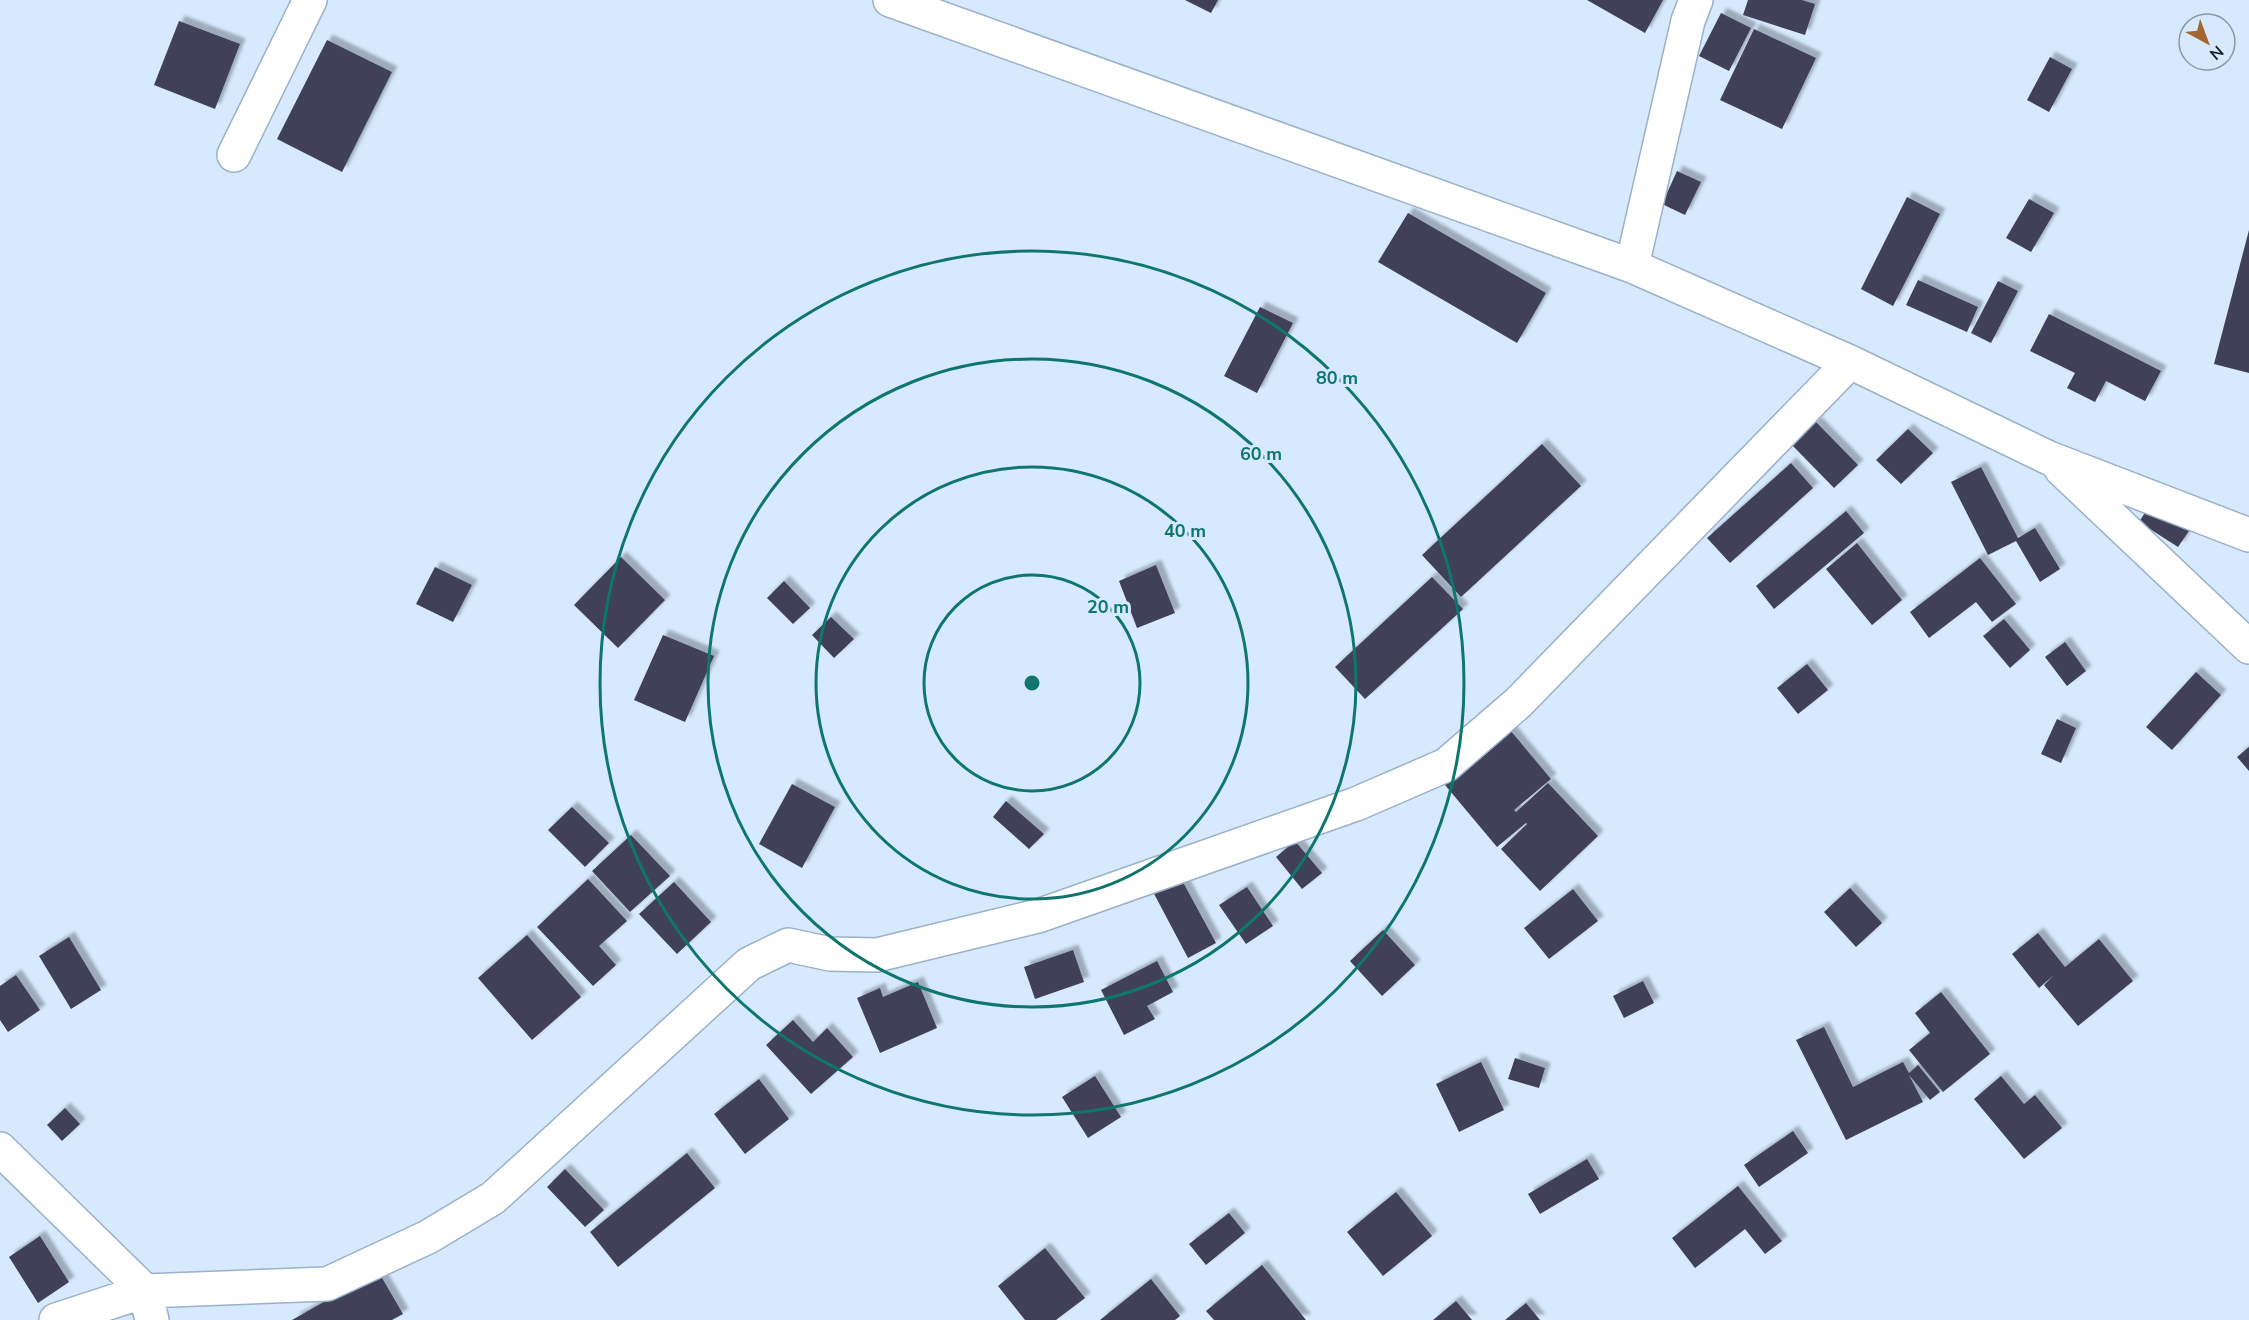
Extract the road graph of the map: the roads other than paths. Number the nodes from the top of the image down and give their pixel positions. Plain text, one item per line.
1 (310, 0) edge
2 (890, 0) edge
3 (1696, 0) edge
4 (234, 155) dead end
5 (1632, 266) junction
6 (1850, 362) junction
7 (2049, 458) junction
8 (2249, 535) edge
9 (2249, 647) edge
10 (0, 1149) edge
11 (149, 1306) edge
12 (56, 1320) edge

1 - 4 street
2 - 5 street
3 - 5 street
5 - 6 street
6 - 7 street
6 - 11 street
7 - 8 street
7 - 9 street
10 - 11 street
11 - 12 street

